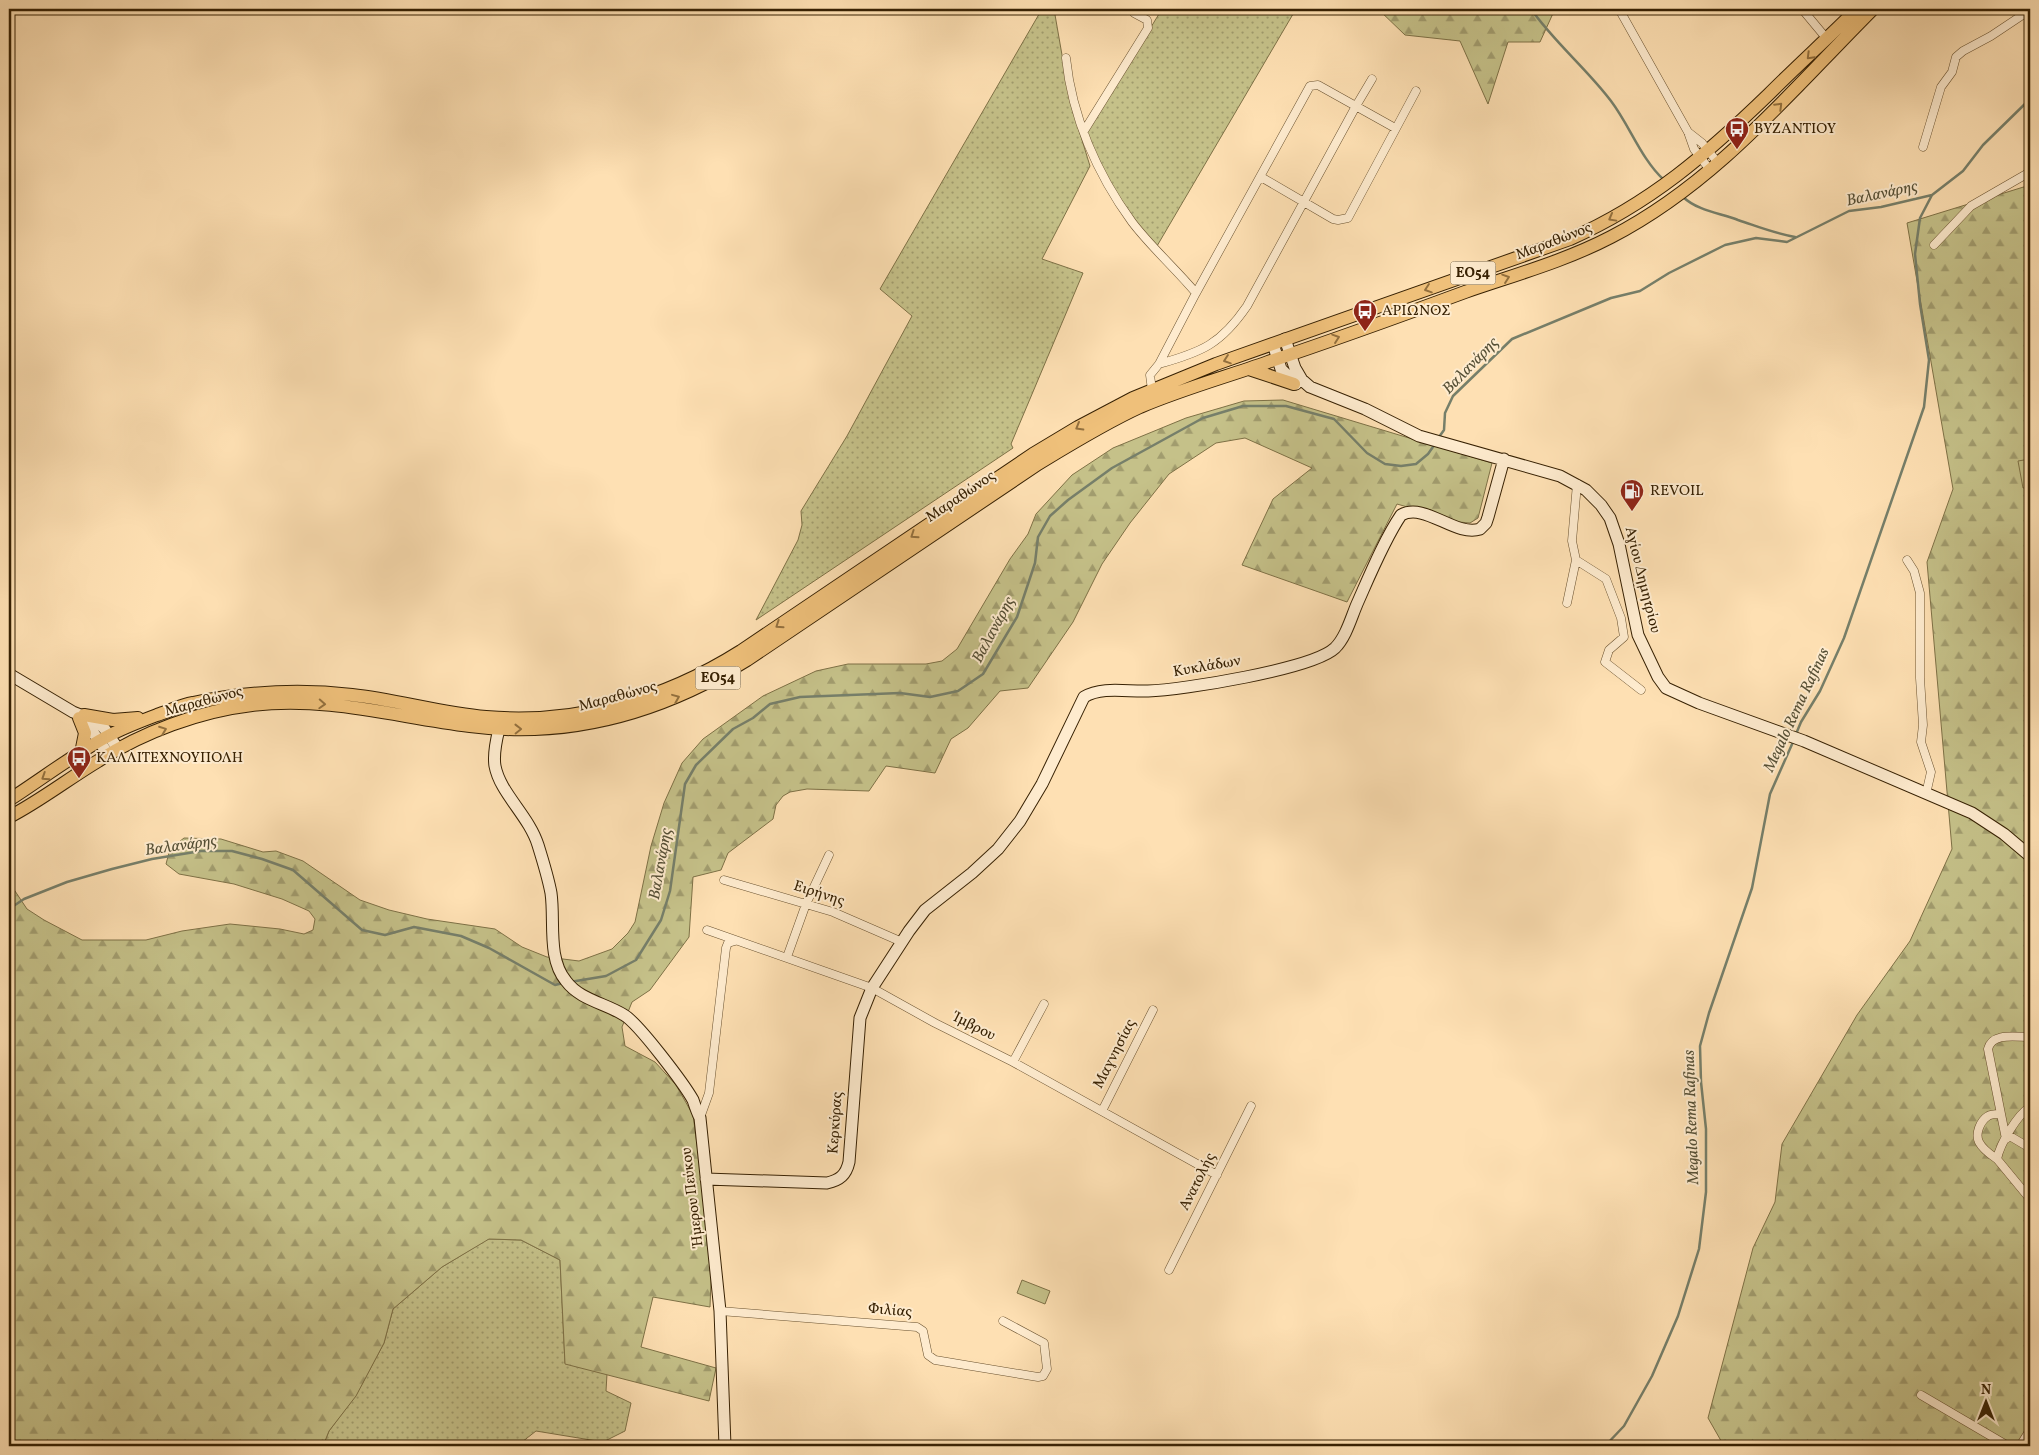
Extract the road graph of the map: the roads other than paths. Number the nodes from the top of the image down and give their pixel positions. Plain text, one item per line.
1 (1133, 9) edge
2 (1619, 9) edge
3 (1802, 9) edge
4 (1857, 9) edge
5 (1873, 9) edge
6 (2030, 10) edge
7 (1827, 39) junction
8 (1066, 58) dead end
9 (1372, 79) dead end
10 (1416, 91) dead end
11 (1356, 106) junction
12 (1395, 128) junction
13 (1084, 132) junction
14 (1923, 147) dead end
15 (1705, 154) junction
16 (1714, 167) junction
17 (2030, 172) edge
18 (1261, 177) junction
19 (1305, 203) junction
20 (1934, 245) dead end
21 (1196, 293) junction
22 (1279, 342) junction
23 (1290, 355) junction
24 (1277, 359) junction
25 (1159, 364) junction
26 (1248, 369) junction
27 (1294, 384) junction
28 (1315, 389) junction
29 (1152, 390) junction
30 (1504, 459) junction
31 (1577, 484) junction
32 (1576, 560) junction
33 (1907, 560) dead end
34 (1567, 603) dead end
35 (9, 674) edge
36 (1641, 690) dead end
37 (79, 715) junction
38 (151, 718) junction
39 (498, 729) junction
40 (104, 738) junction
41 (113, 752) junction
42 (81, 753) junction
43 (1926, 794) junction
44 (9, 800) edge
45 (9, 817) edge
46 (829, 855) dead end
47 (2030, 856) edge
48 (724, 880) dead end
49 (806, 904) junction
50 (707, 930) dead end
51 (735, 941) junction
52 (902, 942) junction
53 (787, 957) junction
54 (872, 988) junction
55 (1044, 1004) dead end
56 (1153, 1010) dead end
57 (2030, 1037) edge
58 (1013, 1062) junction
59 (1251, 1106) dead end
60 (2030, 1107) edge
61 (1102, 1111) junction
62 (2000, 1114) junction
63 (700, 1118) junction
64 (2007, 1137) junction
65 (2030, 1148) edge
66 (1997, 1159) junction
67 (1217, 1175) junction
68 (706, 1180) junction
69 (2030, 1199) edge
70 (1169, 1270) dead end
71 (720, 1311) junction
72 (1004, 1321) dead end
73 (1921, 1395) dead end
74 (2030, 1430) edge
75 (725, 1446) edge
76 (2008, 1446) edge
77 (2020, 1446) edge

1 - 13 street
2 - 15 street
3 - 7 street
4 - 7 main road, Μαραθώνος / ΕΟ54
16 -> 5 main road, Μαραθώνος / ΕΟ54
6 - 14 street
7 -> 15 main road, Μαραθώνος / ΕΟ54
8 - 13 street
9 - 11 street
10 - 12 street
11 - 12 street
11 - 18 street
11 - 19 street
12 - 19 street
13 - 21 street
15 - 16 street
15 -> 22 main road, Μαραθώνος / ΕΟ54
23 -> 16 main road, Μαραθώνος / ΕΟ54
17 - 20 street
18 - 19 street
18 - 21 street
19 - 25 street
21 - 25 street
22 - 23 street, Αγίου Δημητρίου
22 - 24 street
22 -> 29 main road, Μαραθώνος / ΕΟ54
23 - 24 main road, Μαραθώνος / ΕΟ54
23 - 28 street, Αγίου Δημητρίου
24 - 26 main road, Μαραθώνος / ΕΟ54
24 - 27 street
25 - 29 street
26 - 27 main road
39 -> 26 main road, Μαραθώνος / ΕΟ54
27 - 28 street, Αγίου Δημητρίου
28 - 30 street, Αγίου Δημητρίου
29 -> 38 main road, Μαραθώνος / ΕΟ54
30 - 31 street, Αγίου Δημητρίου
30 - 52 street, Κυκλάδων
31 - 32 street
31 - 43 street, Αγίου Δημητρίου
32 - 34 street
32 - 36 street
33 - 43 street
35 - 37 street
37 - 38 main road
37 - 40 street
37 - 42 main road
38 - 40 main road, Μαραθώνος / ΕΟ54
41 -> 39 main road, Μαραθώνος / ΕΟ54
39 - 63 street, Ήμερου Πεύκου
40 - 41 street
40 - 42 main road, Μαραθώνος / ΕΟ54
41 - 45 main road, Μαραθώνος / ΕΟ54
42 -> 44 main road, Μαραθώνος / ΕΟ54
43 - 47 street, Αγίου Δημητρίου
46 - 49 street
48 - 49 street, Ειρήνης
49 - 52 street, Ειρήνης
49 - 53 street
50 - 51 street, Ίμβρου
51 - 53 street, Ίμβρου
51 - 63 street
52 - 54 street, Κερκύρας
53 - 54 street, Ίμβρου
54 - 58 street, Ίμβρου
54 - 68 street, Κερκύρας
55 - 58 street
56 - 61 street, Μαγνησίας
57 - 62 street
58 - 61 street, Ίμβρου
59 - 67 street, Ανατολής
60 - 64 street
61 - 67 street, Ίμβρου
62 - 64 street
62 - 66 street
63 - 68 street, Ήμερου Πεύκου
64 - 65 street
64 - 66 street
66 - 69 street
67 - 70 street, Ανατολής
68 - 71 street, Ήμερου Πεύκου
71 - 72 street, Φιλίας
71 - 75 street, Ήμερου Πεύκου
73 - 76 street
74 - 77 street

